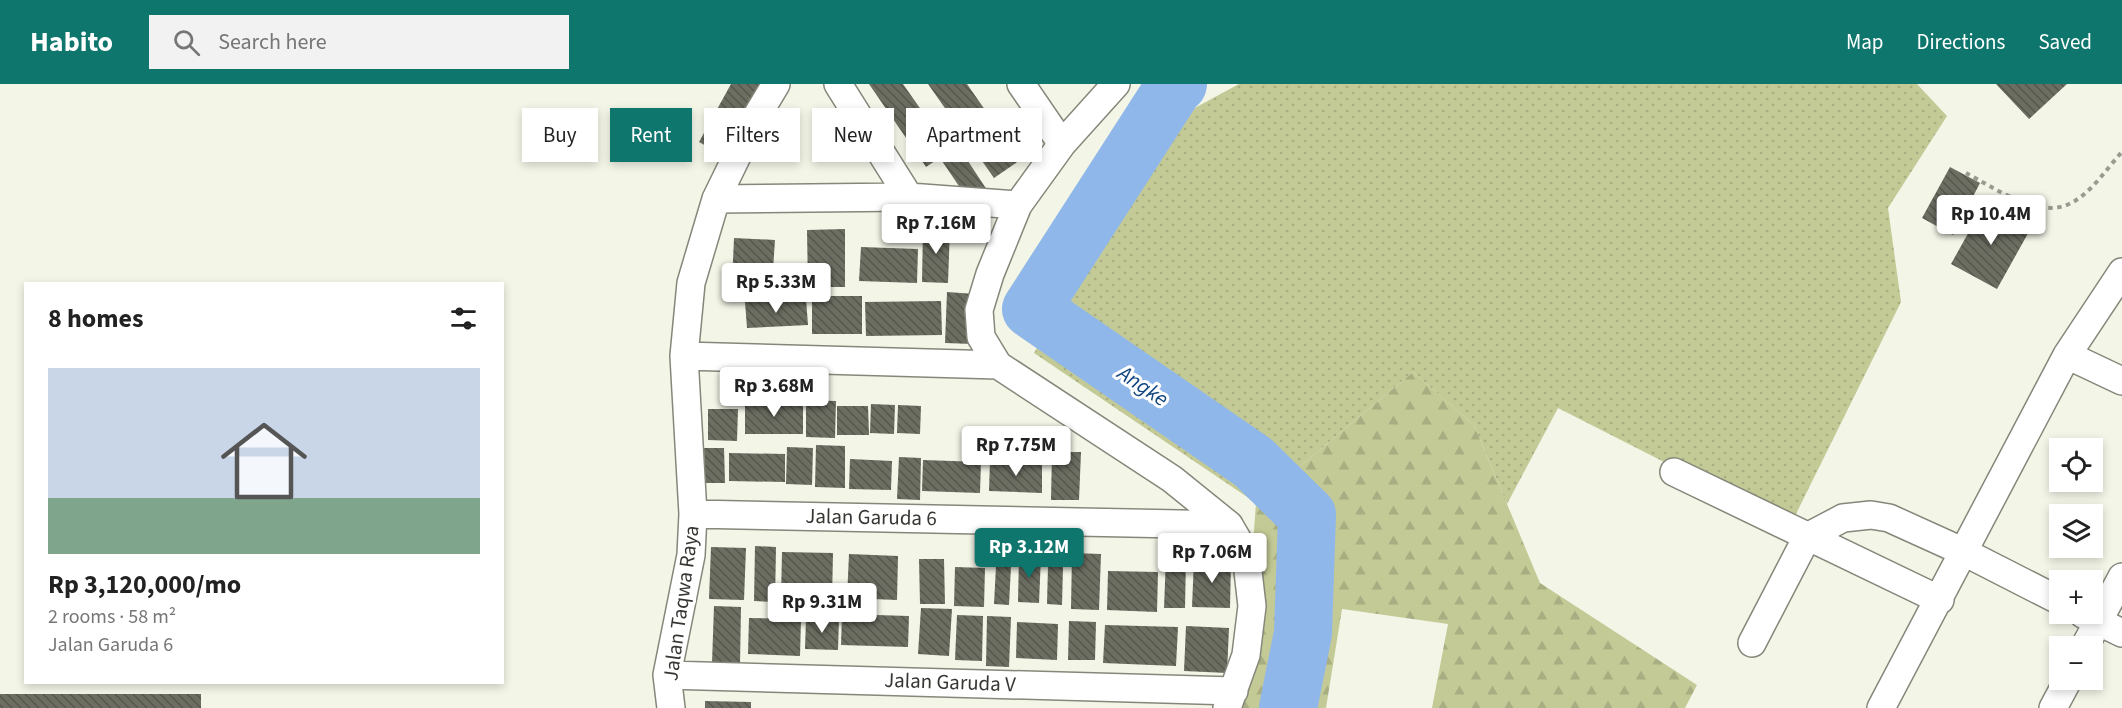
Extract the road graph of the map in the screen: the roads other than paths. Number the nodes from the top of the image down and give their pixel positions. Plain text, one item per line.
1 (776, 84) edge
2 (837, 84) edge
3 (1021, 84) edge
4 (1116, 84) edge
5 (1062, 144) junction
6 (909, 197) junction
7 (716, 199) junction
8 (1018, 205) junction
9 (2122, 272) edge
10 (2067, 355) junction
11 (684, 356) junction
12 (998, 365) junction
13 (2122, 381) edge
14 (1674, 472) dead end
15 (693, 514) junction
16 (1229, 525) junction
17 (1807, 537) junction
18 (1964, 552) junction
19 (2122, 577) edge
20 (2049, 595) edge
21 (1940, 600) junction
22 (2103, 602) edge
23 (2103, 623) edge
24 (2122, 633) edge
25 (1752, 643) dead end
26 (667, 675) junction
27 (2063, 690) edge
28 (1230, 699) edge
29 (671, 708) edge
30 (1881, 708) edge
31 (2053, 708) edge

1 - 7 street, Jalan Taqwa Raya
2 - 6 street
3 - 5 street
4 - 5 street
5 - 8 street
6 - 7 street
6 - 8 street
7 - 11 street, Jalan Taqwa Raya
8 - 12 street
9 - 10 street
10 - 13 street
10 - 18 street
11 - 12 street
11 - 15 street, Jalan Taqwa Raya
12 - 16 street
14 - 17 street
15 - 16 street, Jalan Garuda 6
15 - 26 street, Jalan Taqwa Raya
16 - 28 street
17 - 18 street
17 - 21 street
17 - 25 street
18 - 20 street
18 - 21 street
19 - 22 street
21 - 30 street
23 - 24 street
26 - 28 street, Jalan Garuda V
26 - 29 street, Jalan Taqwa Raya
27 - 31 street

